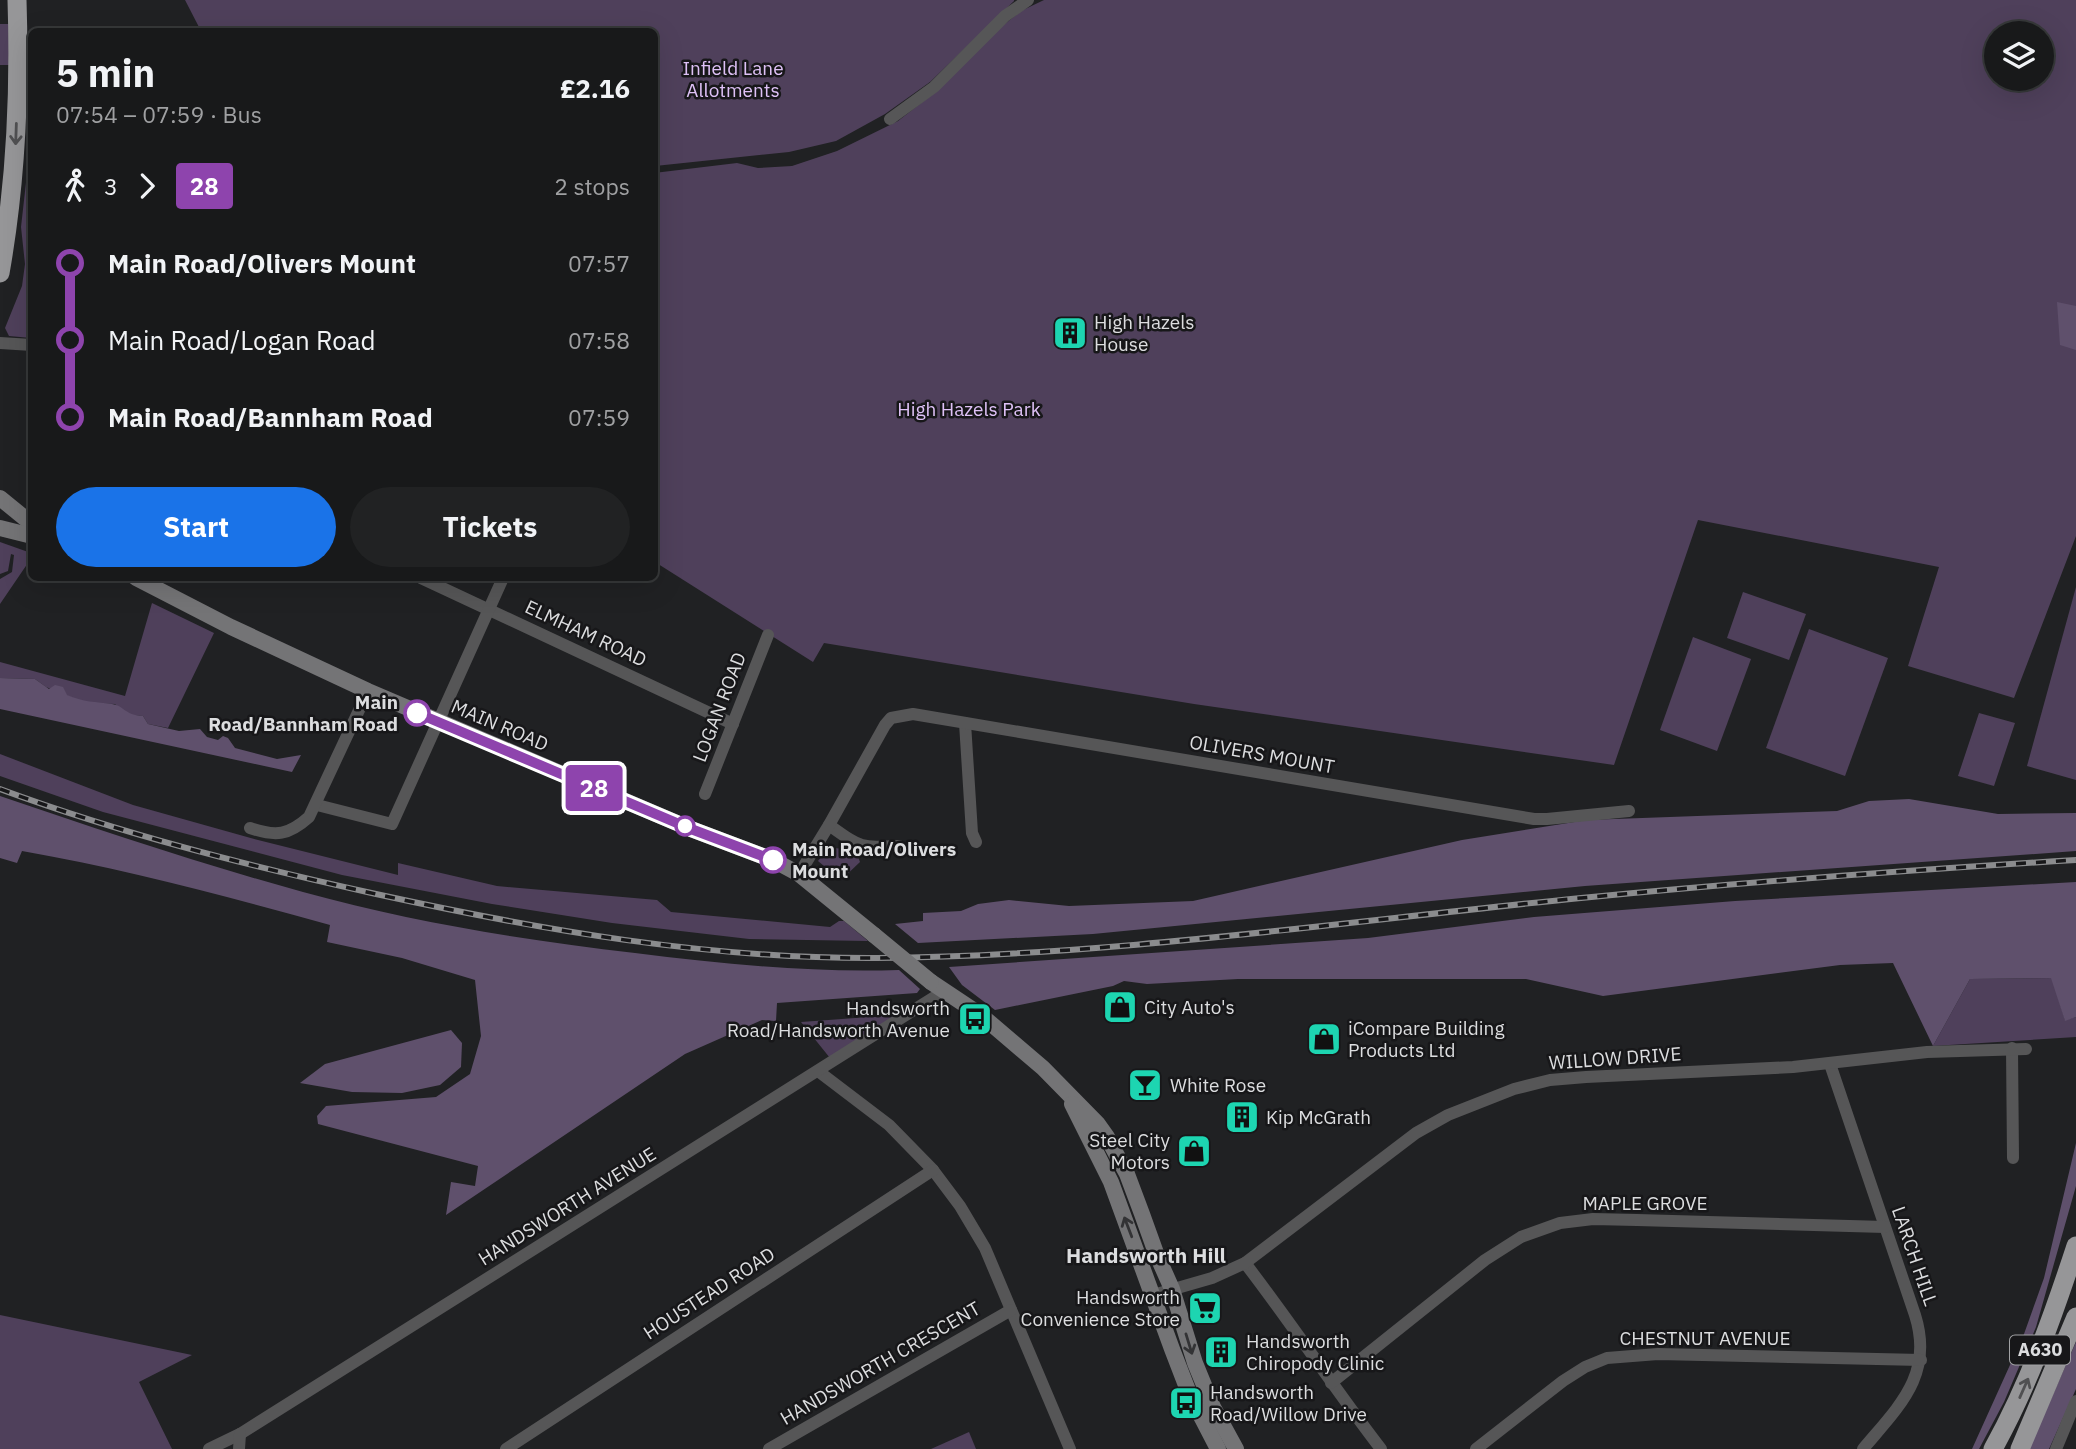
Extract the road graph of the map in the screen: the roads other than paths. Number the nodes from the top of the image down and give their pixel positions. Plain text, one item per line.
1 (5, 0) edge
2 (1028, 0) edge
3 (17, 9) edge
4 (890, 119) dead end
5 (0, 274) edge
6 (0, 343) edge
7 (28, 345) edge
8 (0, 498) edge
9 (28, 521) edge
10 (0, 528) edge
11 (28, 535) edge
12 (142, 581) edge
13 (428, 581) edge
14 (502, 581) edge
15 (491, 609) junction
16 (768, 635) dead end
17 (368, 691) junction
18 (439, 723) junction
19 (965, 723) junction
20 (733, 724) junction
21 (705, 794) dead end
22 (317, 805) junction
23 (1629, 811) dead end
24 (829, 825) junction
25 (250, 828) dead end
26 (976, 842) dead end
27 (899, 846) dead end
28 (799, 874) junction
29 (937, 987) junction
30 (2012, 1048) junction
31 (2026, 1049) dead end
32 (1830, 1065) junction
33 (818, 1071) junction
34 (1068, 1096) junction
35 (2013, 1158) dead end
36 (933, 1170) junction
37 (1885, 1227) junction
38 (2076, 1246) edge
39 (1245, 1264) junction
40 (1172, 1289) junction
41 (1153, 1295) junction
42 (1011, 1310) junction
43 (2076, 1317) edge
44 (1920, 1360) junction
45 (1331, 1383) junction
46 (2076, 1401) edge
47 (240, 1434) junction
48 (209, 1449) edge
49 (239, 1449) edge
50 (506, 1449) edge
51 (769, 1449) edge
52 (1070, 1449) edge
53 (1218, 1449) edge
54 (1236, 1449) edge
55 (1381, 1449) edge
56 (1476, 1449) edge
57 (1863, 1449) edge
58 (1993, 1449) edge
59 (2020, 1449) edge
60 (2056, 1449) edge

1 - 3 highway
2 - 4 street
3 -> 5 highway
6 - 7 street
8 - 9 main road
10 - 11 main road
12 - 17 main road, MAIN ROAD
13 - 15 street, ELMHAM ROAD
14 - 15 street
15 - 18 street
15 - 20 street, ELMHAM ROAD
16 - 20 street, LOGAN ROAD
17 - 18 main road, MAIN ROAD
17 - 22 street
18 - 22 street
18 - 28 main road, MAIN ROAD
19 - 23 street, OLIVERS MOUNT
19 - 24 street, OLIVERS MOUNT
19 - 26 street
20 - 21 street, LOGAN ROAD
22 - 25 street
24 - 27 street
24 - 28 street
28 - 29 main road, MAIN ROAD, bridge
29 - 33 street, HANDSWORTH AVENUE
29 - 34 main road, MAIN ROAD
30 - 31 street, WILLOW DRIVE
30 - 32 street, WILLOW DRIVE
30 - 35 street
32 - 37 street, LARCH HILL
32 - 39 street, WILLOW DRIVE
33 - 36 street
33 - 47 street, HANDSWORTH AVENUE
34 - 40 main road
41 -> 34 main road
36 - 42 street
36 - 50 street, HOUSTEAD ROAD
37 - 44 street, LARCH HILL
37 - 45 street, MAPLE GROVE
58 -> 38 highway, A630
39 - 40 street, WILLOW DRIVE
39 - 45 street
40 - 41 street, WILLOW DRIVE
40 -> 54 main road
41 - 53 main road
42 - 51 street, HANDSWORTH CRESCENT
42 - 52 street
43 - 59 highway, A630
44 - 56 street, CHESTNUT AVENUE
44 - 57 street, LARCH HILL
45 - 55 street
46 - 60 street
47 - 48 street, HANDSWORTH AVENUE
47 - 49 street

